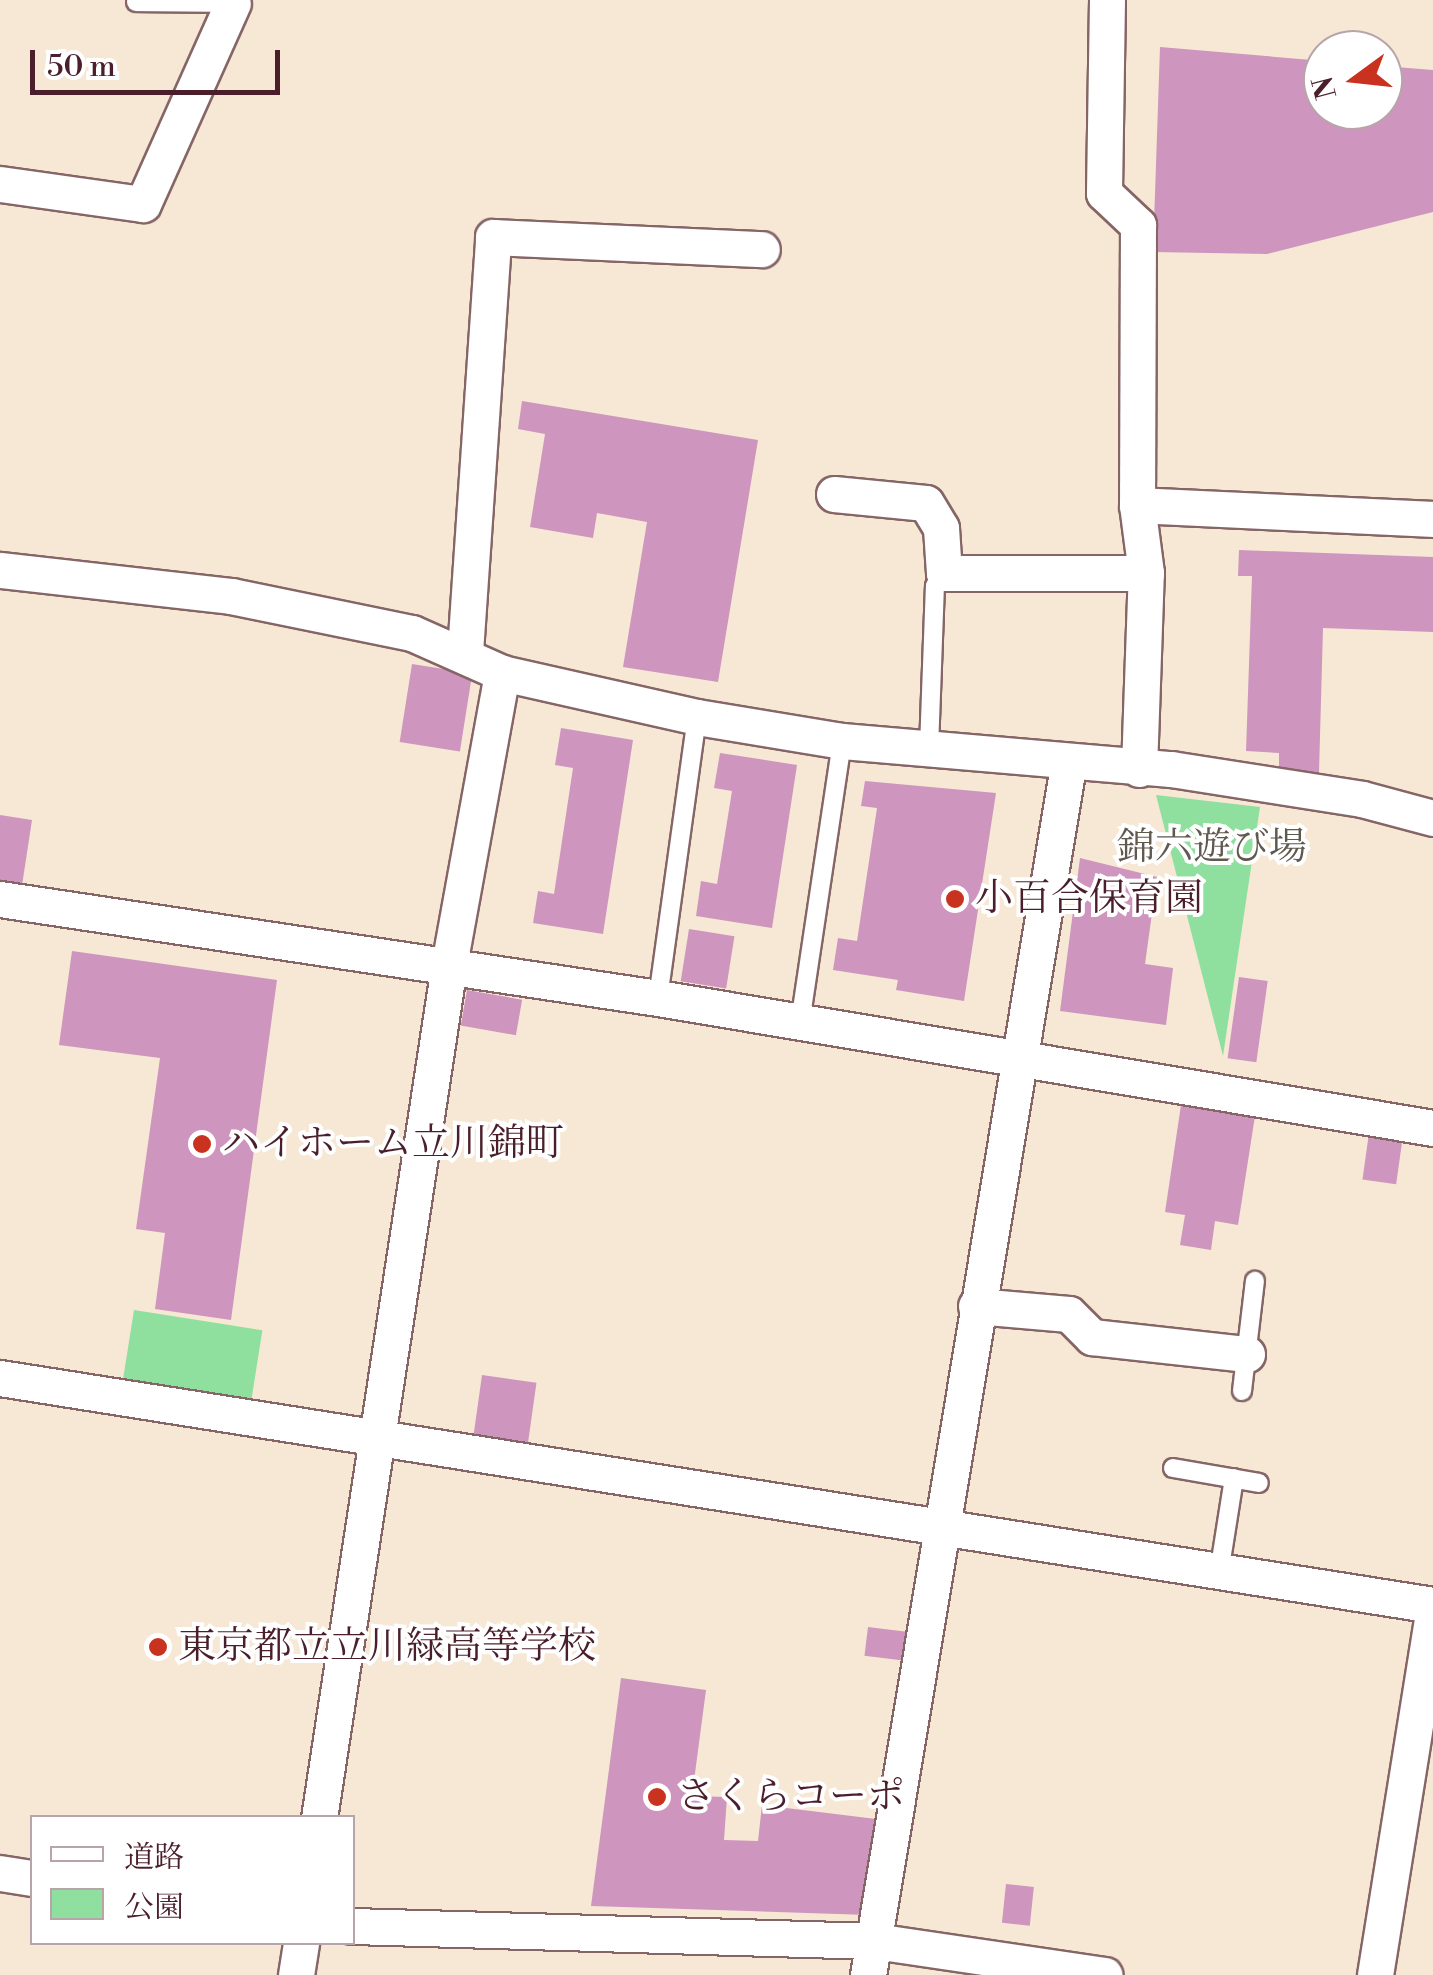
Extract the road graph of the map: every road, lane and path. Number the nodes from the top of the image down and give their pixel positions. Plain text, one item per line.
1 (1107, 0) edge
2 (136, 2) edge
3 (233, 4) joint
4 (0, 184) edge
5 (762, 248) dead end
6 (834, 494) dead end
7 (1136, 505) junction
8 (1433, 519) edge
9 (0, 570) edge
10 (944, 573) junction
11 (1146, 573) junction
12 (465, 652) junction
13 (502, 674) junction
14 (697, 717) junction
15 (842, 741) junction
16 (929, 748) junction
17 (1068, 765) junction
18 (1139, 769) junction
19 (1433, 818) edge
20 (0, 899) edge
21 (449, 965) junction
22 (658, 998) junction
23 (800, 1023) junction
24 (1017, 1060) junction
25 (1433, 1128) edge
26 (1255, 1282) dead end
27 (976, 1306) junction
28 (1246, 1354) junction
29 (0, 1378) edge
30 (1242, 1391) dead end
31 (376, 1434) junction
32 (1172, 1468) dead end
33 (1234, 1478) junction
34 (1259, 1483) dead end
35 (939, 1530) junction
36 (1220, 1573) junction
37 (1433, 1606) edge
38 (1433, 1614) edge
39 (319, 1815) edge
40 (0, 1873) edge
41 (30, 1878) edge
42 (355, 1926) edge
43 (301, 1945) edge
44 (872, 1958) edge
45 (296, 1975) edge
46 (1104, 1975) edge
47 (1375, 1975) edge

1 - 7 street
2 - 3 lane
3 - 4 street
5 - 12 street
6 - 10 street
7 - 8 street
7 - 11 street
9 - 12 street
10 - 11 street
10 - 16 lane
11 - 18 street
12 - 13 street
13 - 14 street
13 - 21 street
14 - 15 street
14 - 22 lane
15 - 16 street
15 - 23 lane
16 - 17 street
17 - 18 street
17 - 24 street
18 - 19 street
20 - 21 street
21 - 22 street
21 - 31 street
22 - 23 street
23 - 24 street
24 - 25 street
24 - 27 street
26 - 28 lane
27 - 28 street
27 - 35 street
28 - 30 lane
29 - 31 street
31 - 35 street
31 - 39 street
32 - 33 lane
33 - 34 lane
33 - 36 lane
35 - 36 street
35 - 44 street
36 - 37 street
38 - 47 street
40 - 41 street
42 - 44 street
43 - 45 street
44 - 46 street

